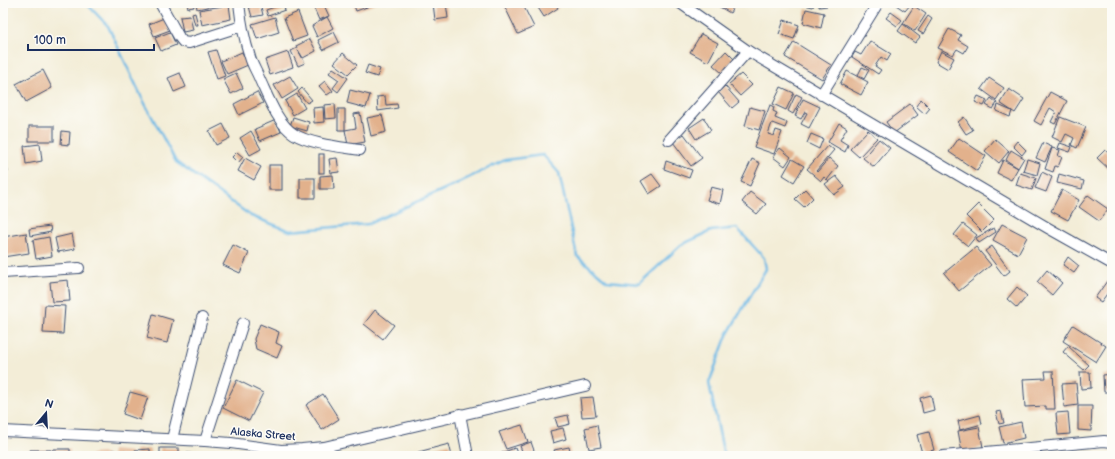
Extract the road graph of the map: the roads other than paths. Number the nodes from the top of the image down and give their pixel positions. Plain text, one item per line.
1 (160, 3) edge
2 (239, 3) edge
3 (680, 3) edge
4 (878, 3) edge
5 (242, 26) junction
6 (748, 51) junction
7 (821, 95) junction
8 (669, 140) dead end
9 (360, 150) dead end
10 (1112, 264) edge
11 (79, 268) dead end
12 (3, 273) edge
13 (202, 318) dead end
14 (243, 323) dead end
15 (585, 386) dead end
16 (460, 414) junction
17 (3, 431) edge
18 (172, 439) junction
19 (205, 441) junction
20 (1112, 442) edge
21 (324, 447) junction
22 (330, 456) edge
23 (468, 456) edge
24 (943, 456) edge

1 - 5 street
2 - 5 street
3 - 6 street
4 - 7 street
5 - 9 street
6 - 7 street
6 - 8 street
7 - 10 street
11 - 12 street
13 - 18 street
14 - 19 street
15 - 16 street, Alaska Street
16 - 21 street, Alaska Street
16 - 23 street
17 - 18 street, Alaska Street
18 - 19 street, Alaska Street
19 - 21 street, Alaska Street
20 - 24 street
21 - 22 street

